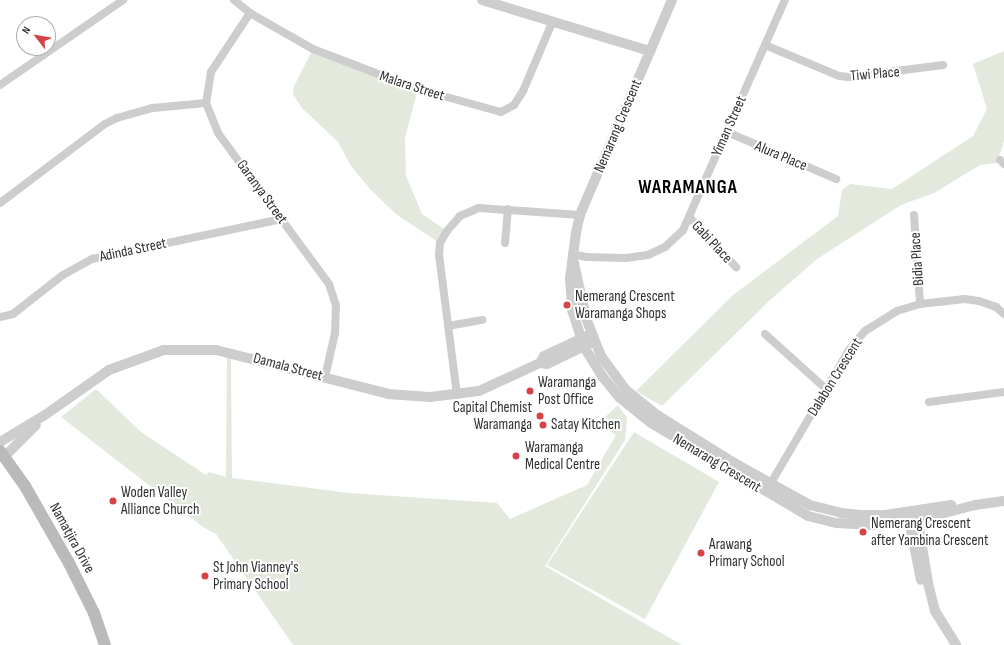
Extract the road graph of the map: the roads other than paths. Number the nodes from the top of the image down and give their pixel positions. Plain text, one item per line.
1 (122, 0) edge
2 (234, 0) edge
3 (482, 0) edge
4 (672, 0) edge
5 (785, 0) edge
6 (250, 13) junction
7 (552, 23) junction
8 (765, 45) junction
9 (649, 54) junction
10 (943, 65) dead end
11 (0, 85) edge
12 (206, 103) junction
13 (727, 132) junction
14 (836, 179) dead end
15 (0, 203) edge
16 (508, 209) junction
17 (914, 214) dead end
18 (580, 215) junction
19 (689, 217) junction
20 (282, 220) junction
21 (505, 244) dead end
22 (572, 254) junction
23 (736, 267) dead end
24 (920, 304) junction
25 (1003, 311) edge
26 (0, 317) edge
27 (482, 320) dead end
28 (448, 326) junction
29 (765, 334) dead end
30 (593, 338) junction
31 (583, 343) junction
32 (325, 377) junction
33 (826, 389) junction
34 (1004, 392) edge
35 (457, 395) junction
36 (929, 402) dead end
37 (639, 408) junction
38 (45, 415) junction
39 (0, 442) edge
40 (2, 454) edge
41 (768, 488) junction
42 (1004, 501) edge
43 (913, 516) junction
44 (105, 645) edge
45 (948, 645) edge
46 (956, 645) edge

1 - 11 street
2 - 6 street, Malara Street
3 - 7 street
4 - 9 street, Nemarang Crescent
5 - 8 street, Yiman Street
6 - 7 street, Malara Street
6 - 12 street
7 - 9 street
8 - 10 street, Tiwi Place
8 - 13 street, Yiman Street
9 - 18 street, Nemarang Crescent
12 - 15 street
12 - 20 street, Garanya Street
13 - 14 street, Alura Place
13 - 19 street, Yiman Street
16 - 18 street
16 - 21 street
16 - 28 street
17 - 24 street, Bidia Place
18 - 22 street, Nemarang Crescent
19 - 22 street, Yiman Street
19 - 23 street, Gabi Place
20 - 26 street, Adinda Street
20 - 32 street, Garanya Street
22 - 30 street, Nemarang Crescent
22 - 31 street, Nemarang Crescent
24 - 25 street, Dalabon Crescent
24 - 33 street, Dalabon Crescent
27 - 28 street
28 - 35 street
29 - 33 street
30 - 31 street, Damala Street
30 - 37 street, Nemarang Crescent
31 - 35 street, Damala Street
31 - 37 street, Nemarang Crescent
32 - 35 street, Damala Street
32 - 38 street, Damala Street
33 - 41 street, Dalabon Crescent
34 - 36 street
37 - 41 street, Nemarang Crescent
38 - 39 street, Damala Street
38 - 40 street, Damala Street
40 - 44 main road, Namatjira Drive
41 - 43 street, Nemarang Crescent
42 - 43 street, Nemarang Crescent
43 - 45 street
43 - 46 street

